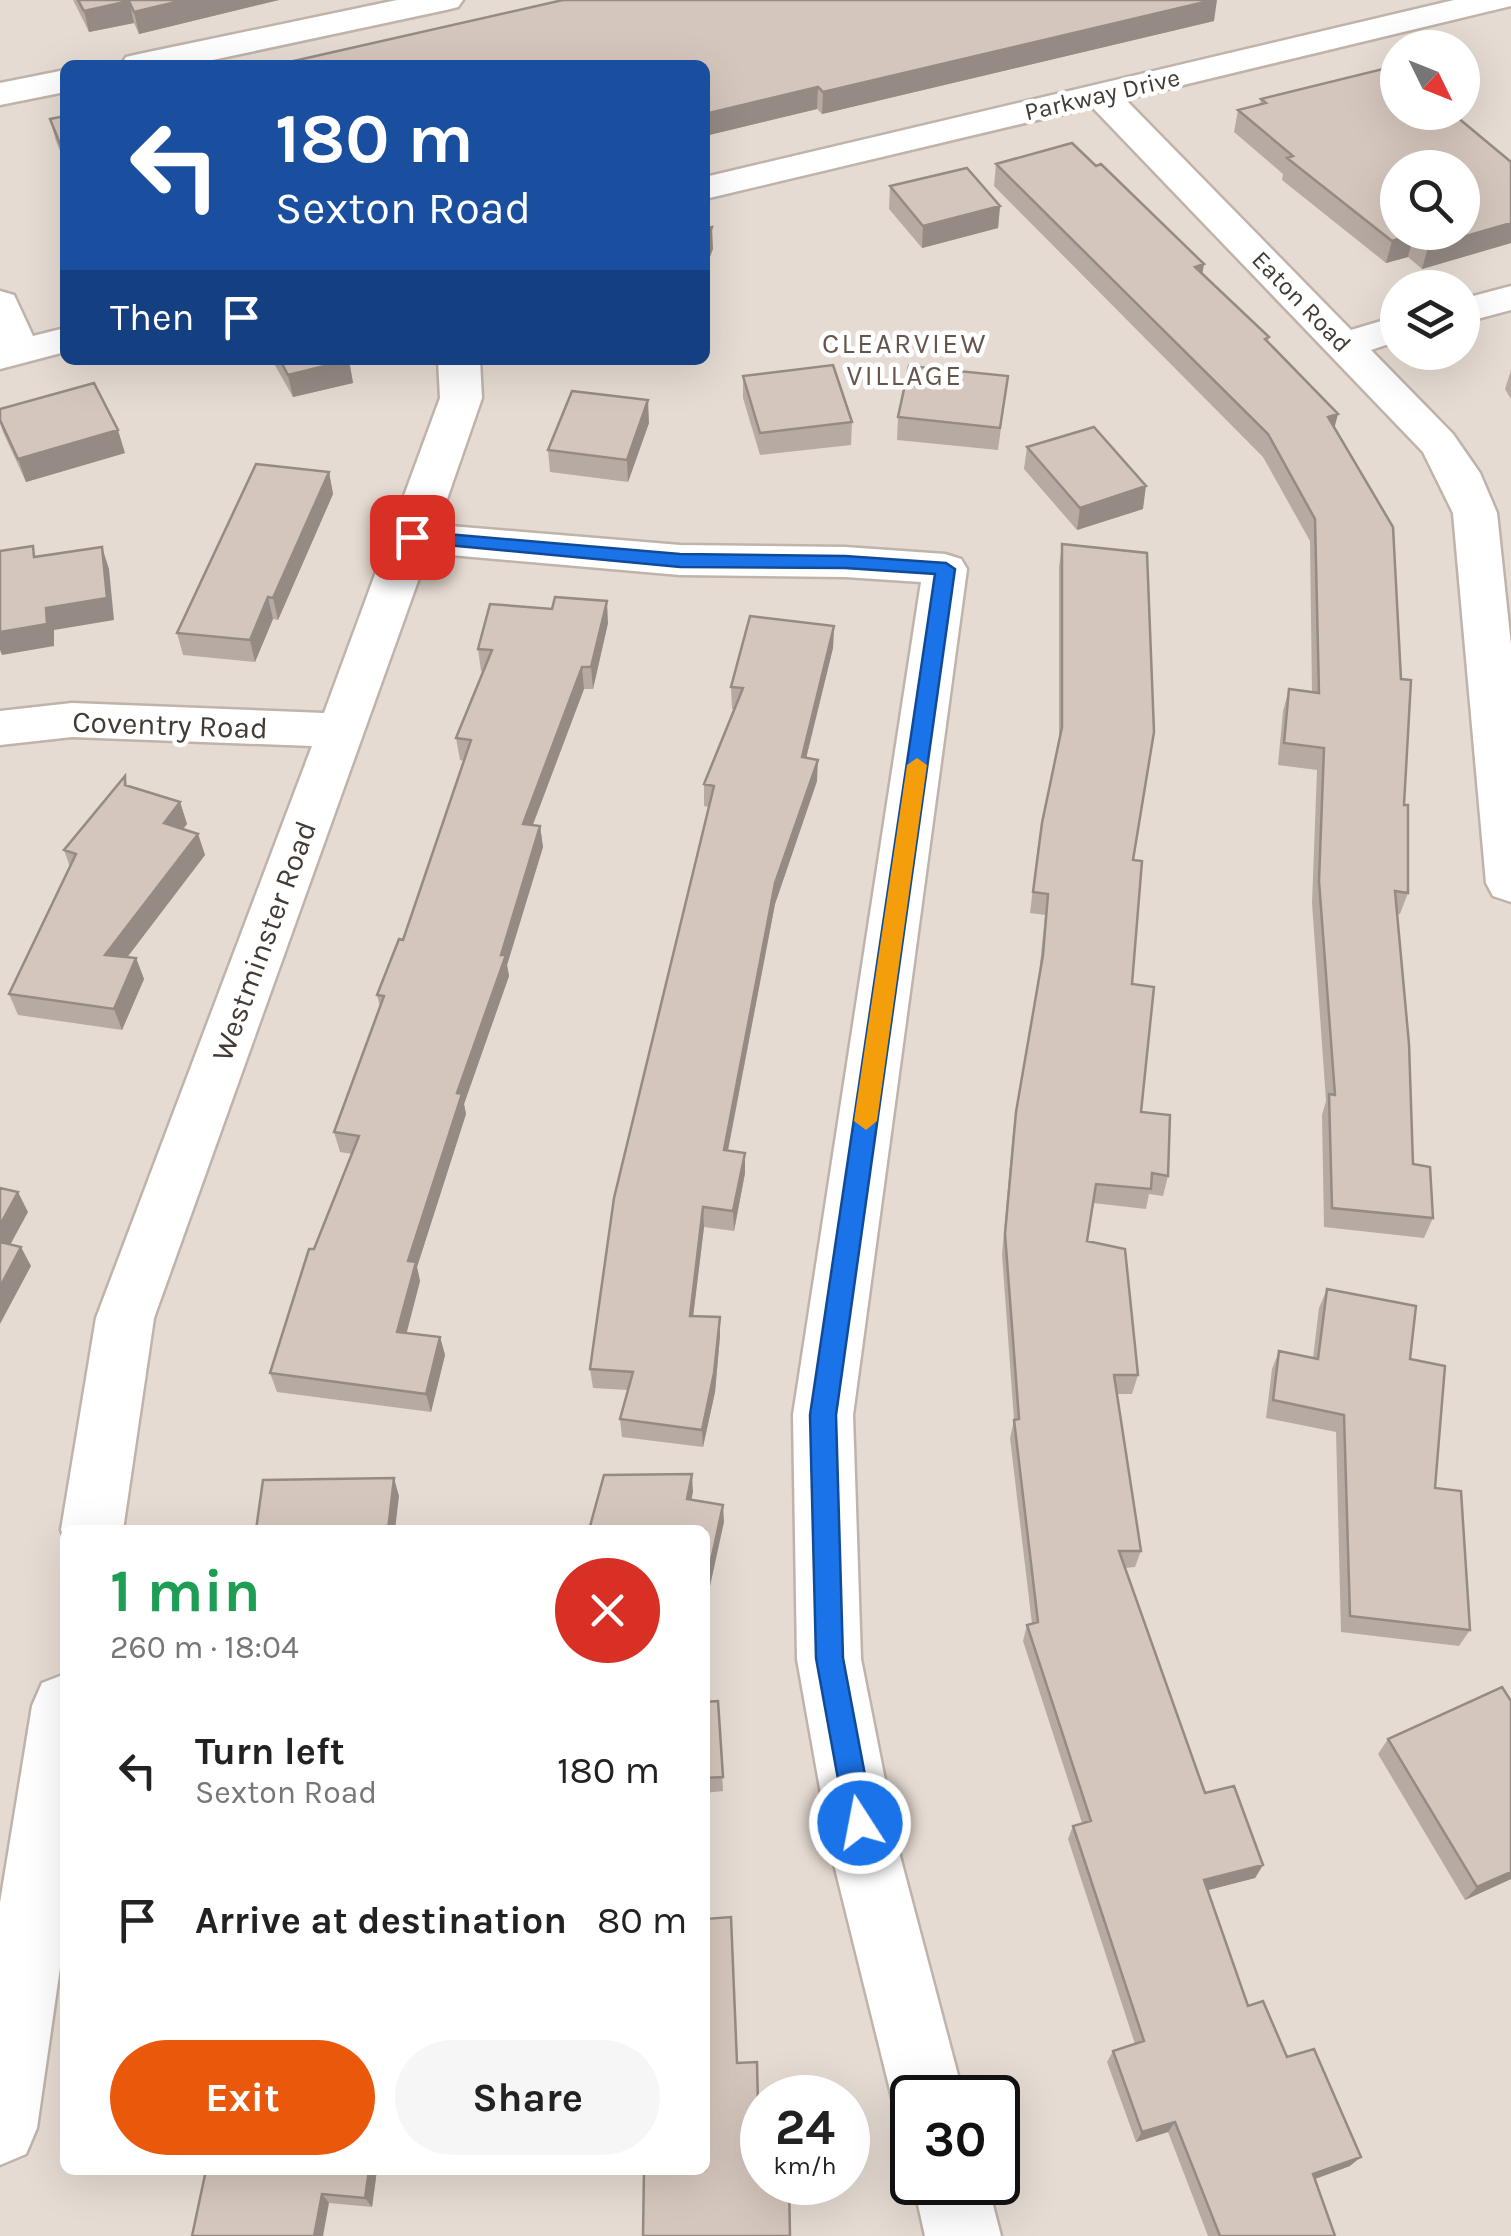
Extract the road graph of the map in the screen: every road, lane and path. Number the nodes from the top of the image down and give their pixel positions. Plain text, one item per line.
1 (446, 0) edge
2 (1498, 0) edge
3 (163, 60) edge
4 (60, 81) edge
5 (0, 94) edge
6 (1100, 95) junction
7 (710, 187) edge
8 (1511, 298) edge
9 (0, 303) edge
10 (1480, 306) edge
11 (1380, 334) edge
12 (60, 341) edge
13 (1345, 345) junction
14 (9, 354) edge
15 (459, 365) edge
16 (412, 537) junction
17 (0, 728) edge
18 (340, 730) junction
19 (1511, 884) edge
20 (93, 1525) edge
21 (60, 1738) edge
22 (922, 2075) edge
23 (0, 2128) edge
24 (956, 2205) edge
25 (963, 2236) edge

1 - 3 street
2 - 6 street, Parkway Drive
4 - 5 street
6 - 7 street, Parkway Drive
6 - 13 street, Eaton Road
8 - 10 street
9 - 14 street
11 - 13 street
12 - 14 street
13 - 19 street, Eaton Road
15 - 16 street, Westminster Road
16 - 18 street, Westminster Road
16 - 22 street
17 - 18 street, Coventry Road
18 - 20 street, Westminster Road
21 - 23 street
24 - 25 street

